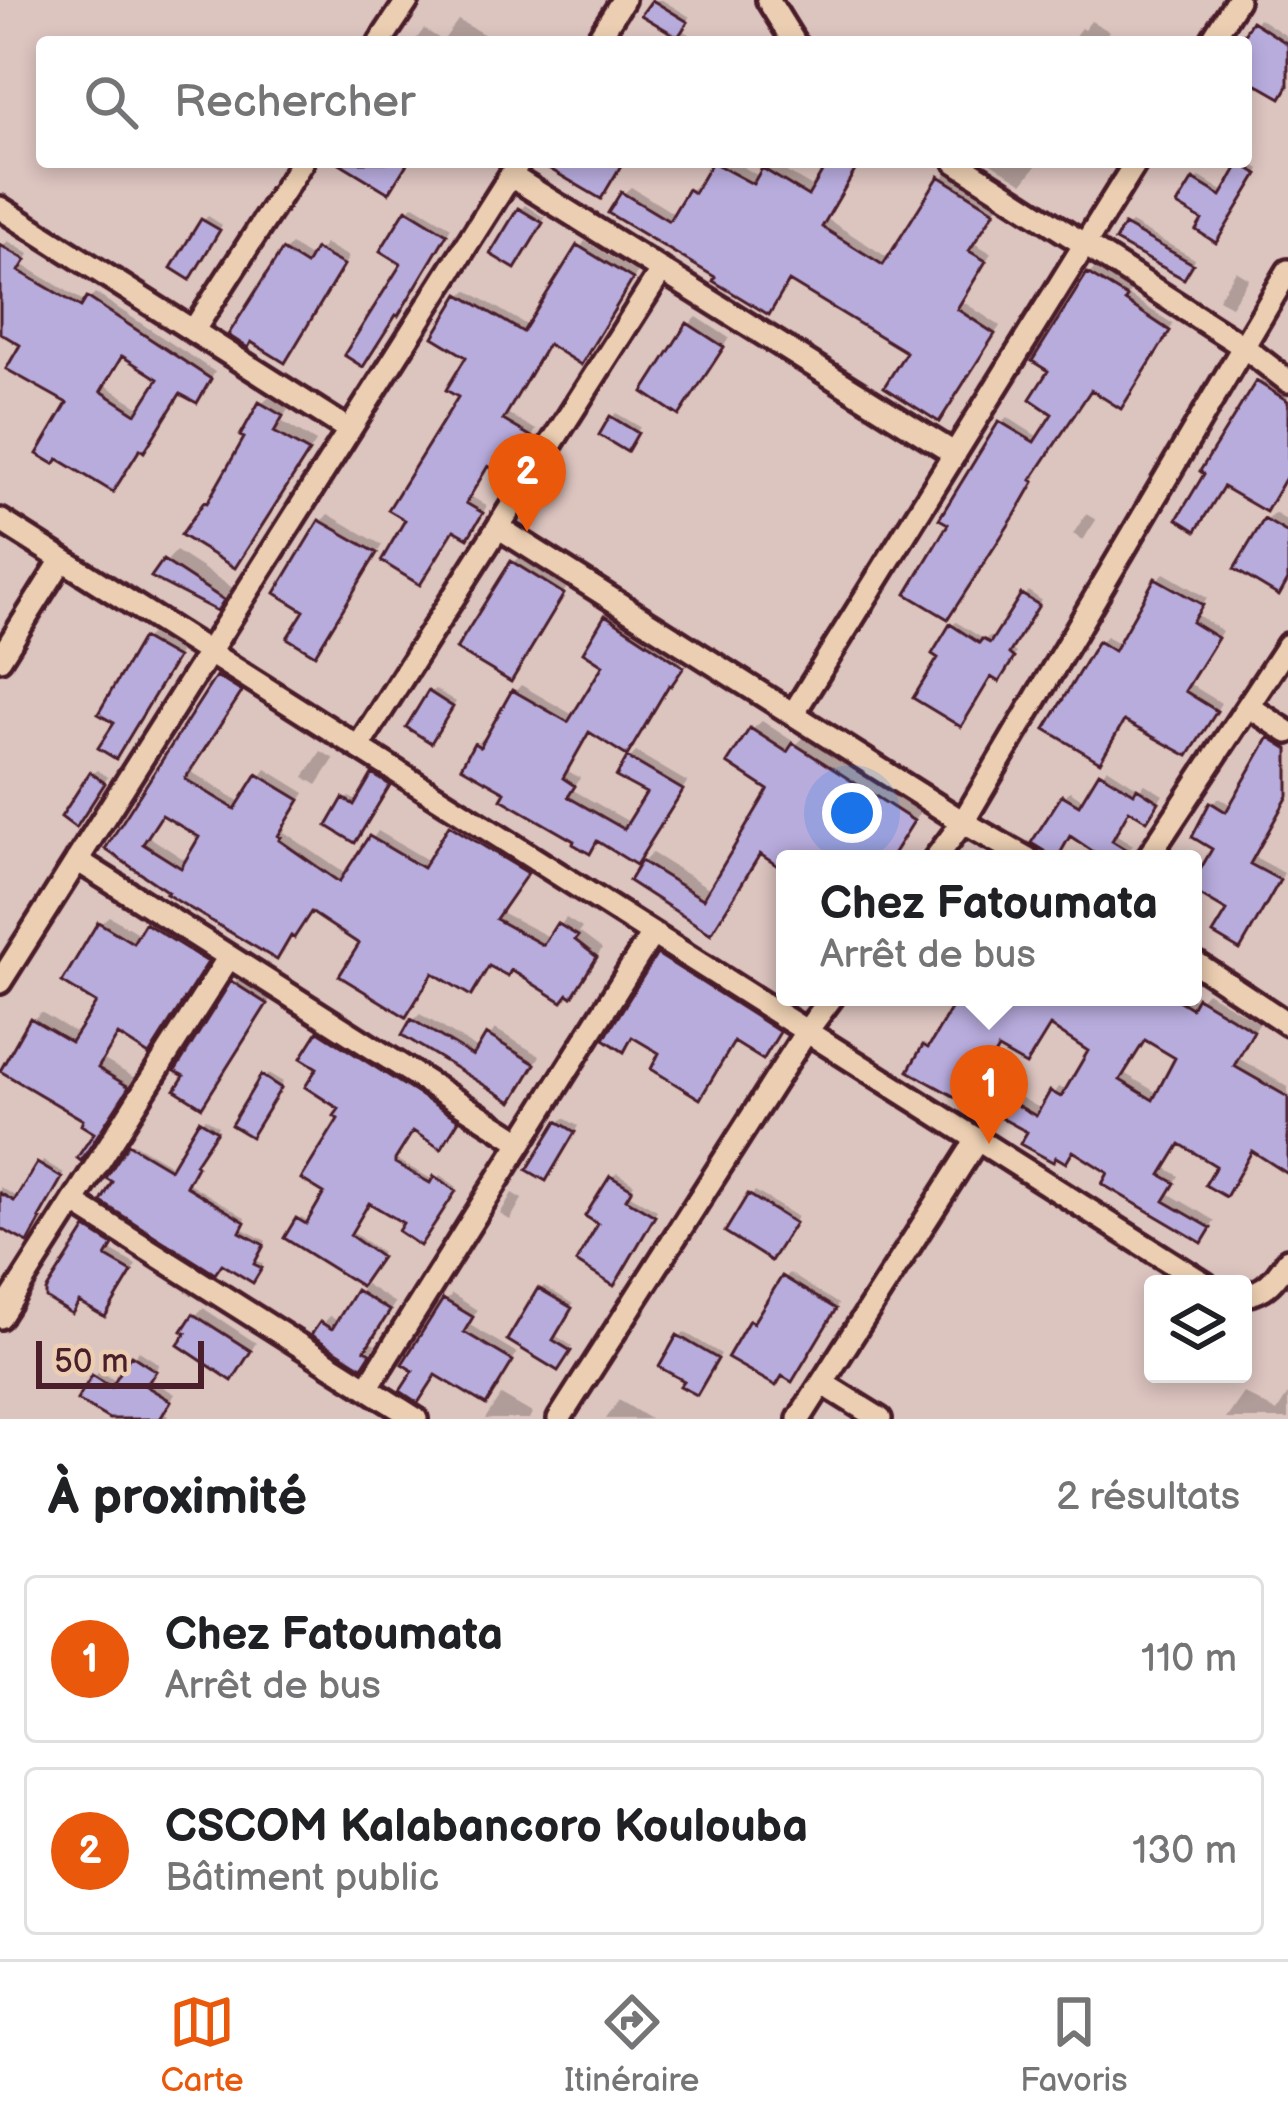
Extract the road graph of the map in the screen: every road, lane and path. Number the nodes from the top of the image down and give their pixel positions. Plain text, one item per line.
1 (408, 0) edge
2 (623, 0) edge
3 (768, 0) edge
4 (1237, 0) edge
5 (384, 36) edge
6 (600, 36) edge
7 (790, 36) edge
8 (1215, 36) edge
9 (298, 168) edge
10 (965, 168) edge
11 (1132, 168) edge
12 (515, 169) edge
13 (0, 208) edge
14 (1085, 244) junction
15 (662, 270) junction
16 (1288, 271) edge
17 (193, 331) junction
18 (1244, 347) junction
19 (1288, 381) edge
20 (349, 430) junction
21 (955, 454) junction
22 (0, 520) edge
23 (498, 526) junction
24 (62, 560) junction
25 (1288, 645) edge
26 (208, 652) junction
27 (0, 658) edge
28 (1248, 706) junction
29 (793, 714) junction
30 (1288, 732) edge
31 (358, 747) junction
32 (963, 821) junction
33 (942, 850) edge
34 (1013, 850) edge
35 (1153, 850) edge
36 (77, 860) junction
37 (652, 934) junction
38 (229, 957) junction
39 (1202, 967) edge
40 (0, 982) edge
41 (825, 1006) edge
42 (1288, 1024) edge
43 (806, 1032) junction
44 (977, 1139) junction
45 (521, 1142) junction
46 (73, 1202) junction
47 (1288, 1260) edge
48 (1191, 1275) edge
49 (1252, 1293) edge
50 (0, 1317) edge
51 (822, 1383) junction
52 (367, 1388) junction
53 (416, 1419) edge
54 (559, 1419) edge
55 (799, 1419) edge
56 (880, 1419) edge

1 - 5 street
2 - 6 street
3 - 7 street
4 - 8 street
9 - 17 street
10 - 14 street
11 - 14 street
12 - 15 street
12 - 20 street
13 - 17 street
14 - 18 street
14 - 21 street
15 - 21 street
15 - 23 street
16 - 18 street
17 - 20 street
18 - 19 street
18 - 32 street
20 - 26 street
21 - 29 street
22 - 24 street
23 - 29 street
23 - 31 street
24 - 26 street
24 - 27 street
25 - 28 street
26 - 31 street
26 - 36 street
28 - 30 street
28 - 35 street
29 - 32 street
31 - 37 street
32 - 33 street
32 - 34 street
36 - 38 street
36 - 40 street
37 - 43 street
37 - 45 street
38 - 45 street
38 - 46 street
39 - 42 street
41 - 43 street
43 - 44 street
43 - 54 street
44 - 48 street
44 - 51 street
45 - 52 street
46 - 50 street
46 - 52 street
47 - 49 street
51 - 55 street
51 - 56 street
52 - 53 street

